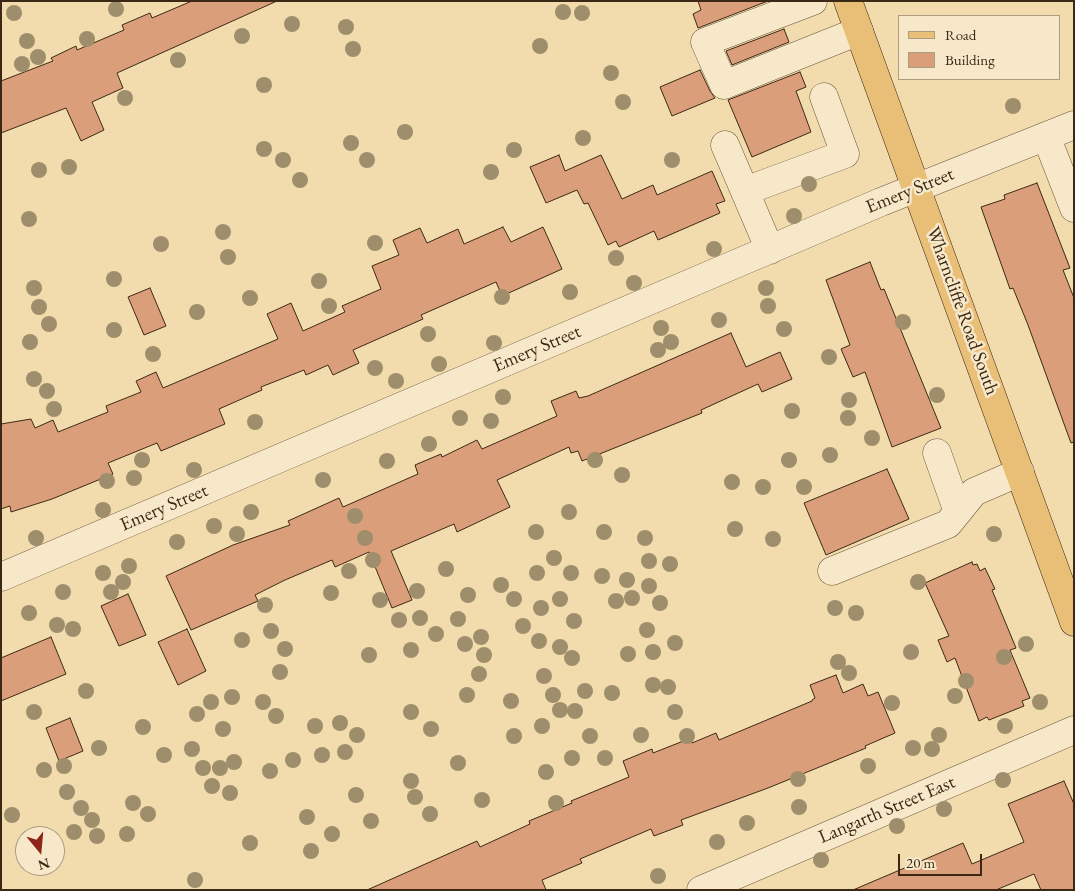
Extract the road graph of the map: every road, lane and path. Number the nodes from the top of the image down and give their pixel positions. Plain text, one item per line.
1 (813, 1) edge
2 (848, 1) edge
3 (859, 31) junction
4 (824, 97) dead end
5 (1074, 125) edge
6 (1046, 136) junction
7 (725, 145) dead end
8 (916, 187) junction
9 (745, 191) junction
10 (1074, 208) edge
11 (770, 250) junction
12 (937, 453) dead end
13 (1020, 472) junction
14 (958, 512) junction
15 (832, 571) dead end
16 (1, 577) edge
17 (1074, 622) edge
18 (1074, 730) edge
19 (701, 890) edge

1 - 3 street
2 - 3 main road, Wharncliffe Road South
3 - 8 main road, Wharncliffe Road South
4 - 9 street
5 - 6 street, Emery Street
6 - 8 street, Emery Street
6 - 10 street
7 - 9 street
8 - 11 street, Emery Street
8 - 13 main road, Wharncliffe Road South
9 - 11 street
11 - 16 street, Emery Street
12 - 14 street
13 - 14 street
13 - 17 main road, Wharncliffe Road South
14 - 15 street
18 - 19 street, Langarth Street East

